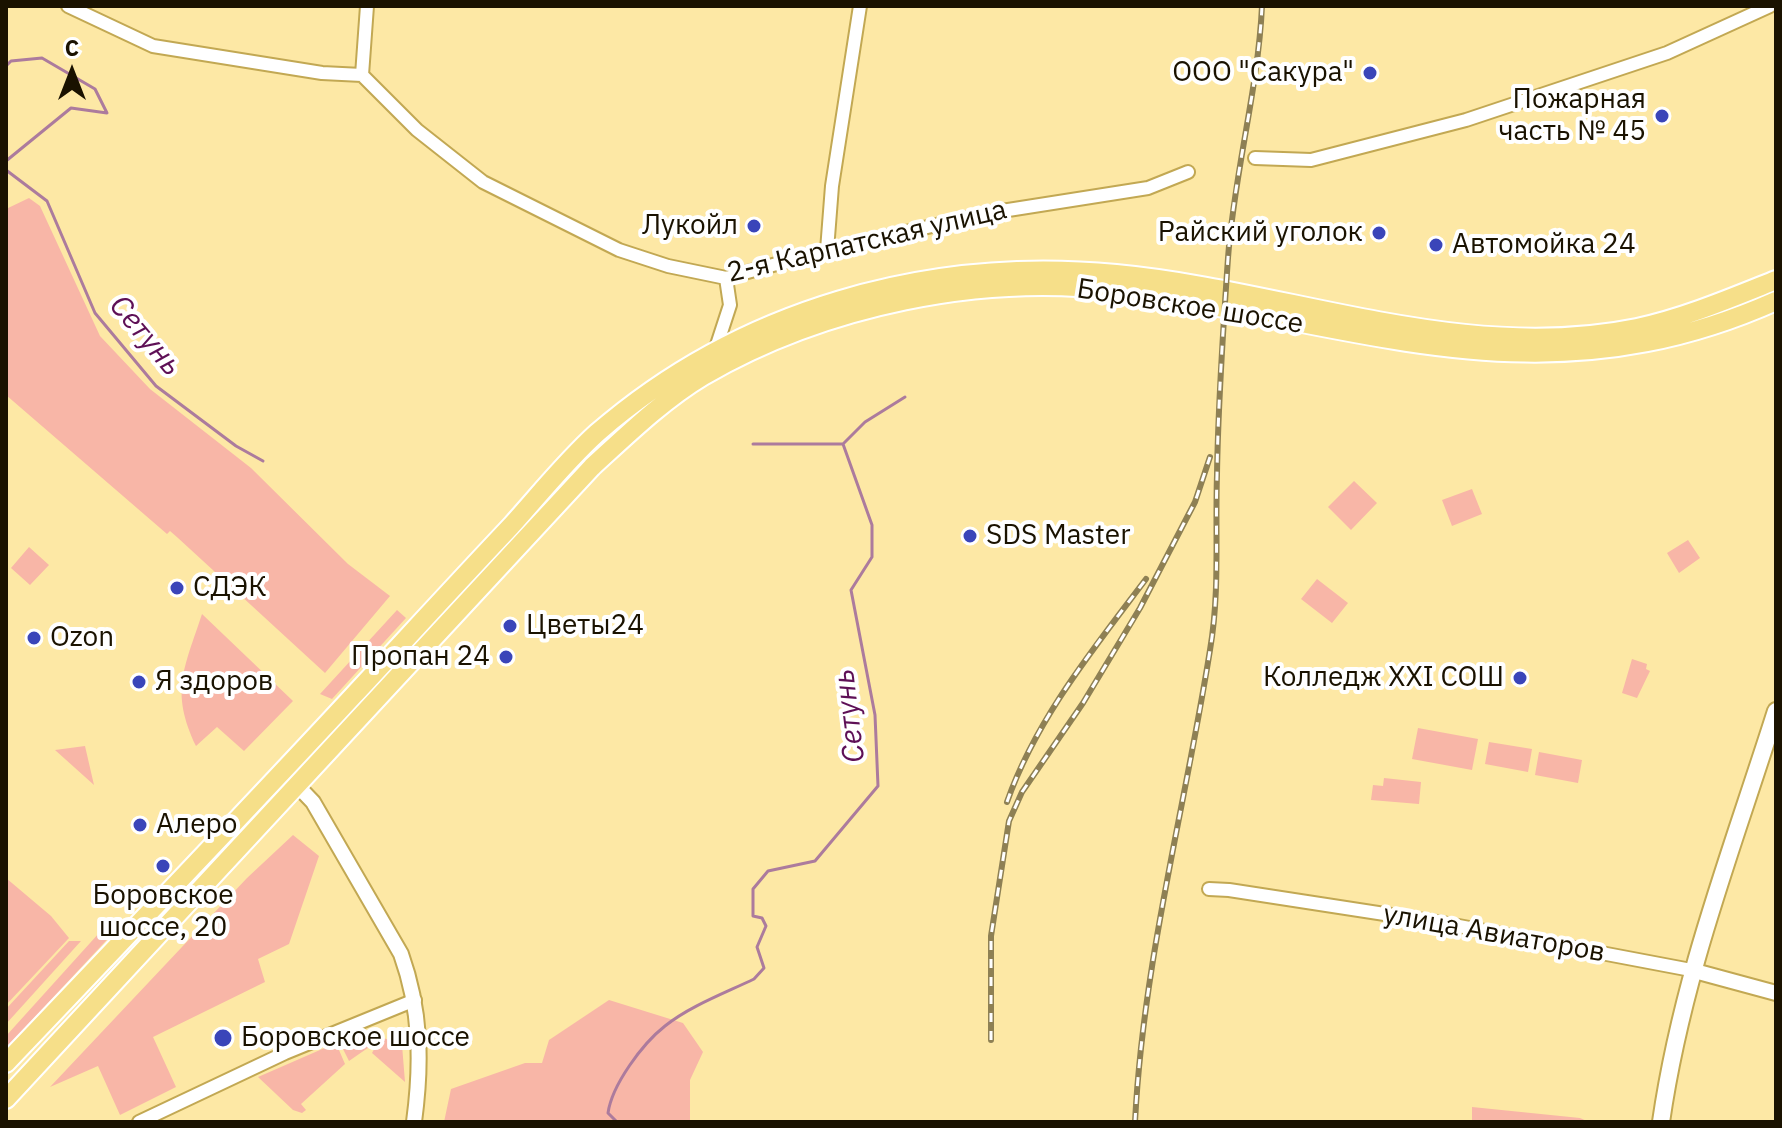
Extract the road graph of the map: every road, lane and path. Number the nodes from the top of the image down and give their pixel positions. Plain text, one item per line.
1 (68, 6) edge
2 (367, 6) edge
3 (860, 6) edge
4 (1770, 6) edge
5 (362, 75) junction
6 (1255, 158) dead end
7 (1188, 172) dead end
8 (827, 250) junction
9 (726, 278) junction
10 (1776, 280) edge
11 (1776, 301) edge
12 (715, 351) junction
13 (1776, 711) edge
14 (284, 772) junction
15 (299, 786) junction
16 (1209, 889) dead end
17 (1691, 970) junction
18 (1776, 993) edge
19 (415, 1000) junction
20 (6, 1063) edge
21 (6, 1099) edge
22 (139, 1122) edge
23 (414, 1122) edge
24 (1661, 1122) edge

1 - 5 street
2 - 5 street
3 - 8 street
4 - 6 street
5 - 9 street, 2-я Карпатская улица
7 - 8 street, 2-я Карпатская улица
8 - 9 street, 2-я Карпатская улица
9 - 12 street
10 - 12 main road, Боровское шоссе
11 - 15 main road, Боровское шоссе
12 - 14 main road, Боровское шоссе
13 - 17 main road
14 - 15 street
14 - 20 main road, Боровское шоссе
15 - 19 street
15 - 21 main road, Боровское шоссе
16 - 17 street, улица Авиаторов
17 - 18 street, улица Авиаторов
17 - 24 main road
19 - 22 street
19 - 23 street

